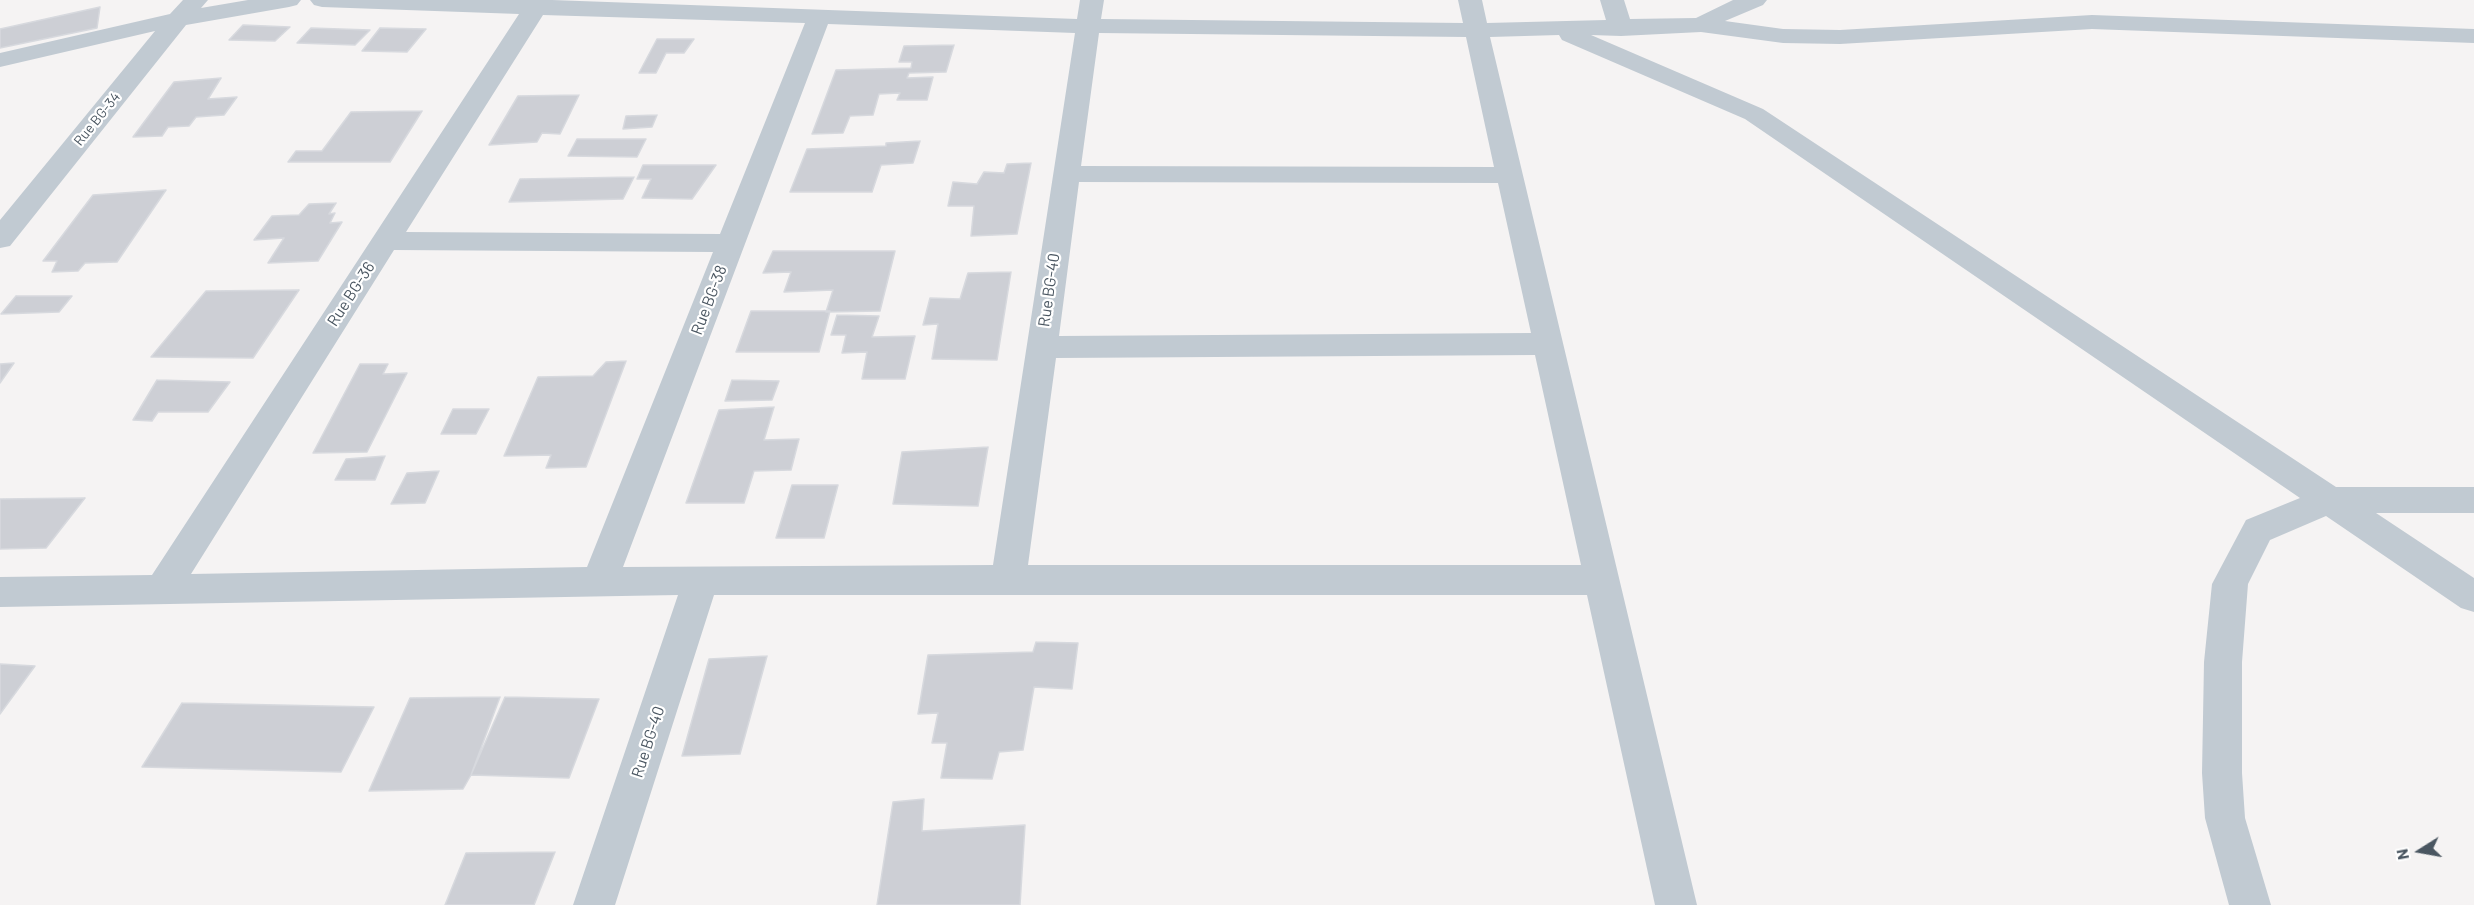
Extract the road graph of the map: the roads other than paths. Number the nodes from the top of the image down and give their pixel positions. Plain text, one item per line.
1 (196, 0) edge
2 (289, 0) edge
3 (322, 0) edge
4 (1612, 0) edge
5 (1755, 0) edge
6 (538, 4) edge
7 (1089, 13) edge
8 (1474, 15) edge
9 (819, 17) junction
10 (177, 20) junction
11 (1701, 26) junction
12 (1621, 29) junction
13 (1558, 30) junction
14 (2474, 36) edge
15 (0, 60) edge
16 (1066, 174) junction
17 (1509, 175) junction
18 (0, 239) edge
19 (386, 241) junction
20 (731, 243) junction
21 (1548, 344) junction
22 (1041, 347) junction
23 (2329, 500) junction
24 (2474, 500) edge
25 (701, 580) junction
26 (1008, 580) junction
27 (1602, 580) junction
28 (599, 582) junction
29 (162, 589) junction
30 (0, 592) edge
31 (2474, 597) edge
32 (594, 905) edge
33 (1676, 905) edge
34 (2250, 905) edge

1 - 10 street, Rue BG-34
2 - 10 street
3 - 6 street
4 - 12 street
5 - 11 street
6 - 9 street
6 - 19 street, Rue BG-36
7 - 8 street
7 - 9 street
7 - 16 street, Rue BG-40
8 - 13 street
8 - 17 street
9 - 20 street, Rue BG-38
10 - 15 street
10 - 18 street, Rue BG-34
11 - 12 street
11 - 14 street
12 - 13 street
13 - 23 street
16 - 17 street
16 - 22 street, Rue BG-40
17 - 21 street
19 - 20 street
19 - 29 street, Rue BG-36
20 - 28 street, Rue BG-38
21 - 22 street
21 - 27 street
22 - 26 street, Rue BG-40
23 - 24 street
23 - 31 street
23 - 34 street
25 - 26 street
25 - 28 street
25 - 32 street, Rue BG-40
26 - 27 street
27 - 33 street
28 - 29 street
29 - 30 street

